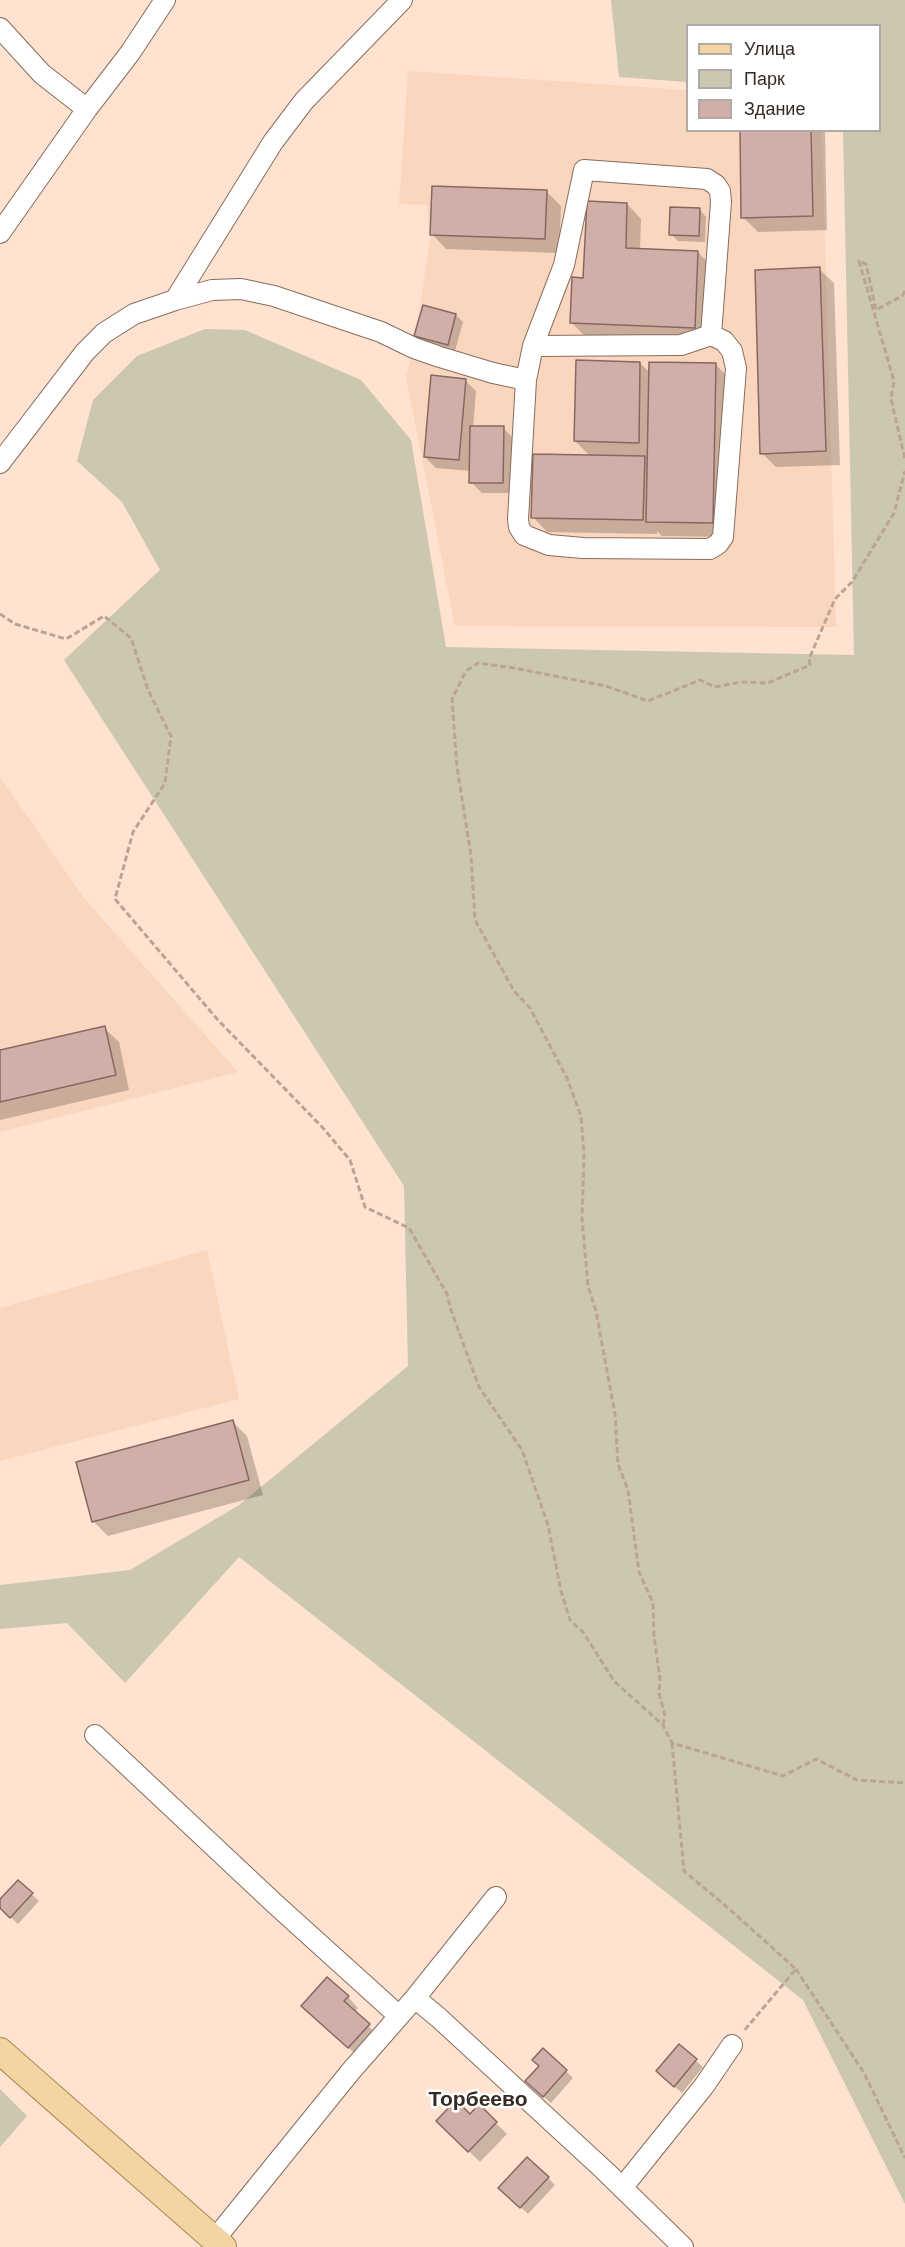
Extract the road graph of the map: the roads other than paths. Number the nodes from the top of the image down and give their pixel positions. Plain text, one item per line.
1 (165, 0) edge
2 (402, 0) edge
3 (0, 28) edge
4 (87, 109) junction
5 (0, 233) edge
6 (175, 300) junction
7 (711, 335) junction
8 (533, 346) junction
9 (526, 380) junction
10 (0, 463) edge
11 (95, 1735) dead end
12 (496, 1897) dead end
13 (415, 1998) junction
14 (399, 2016) junction
15 (732, 2045) road end
16 (0, 2051) edge
17 (622, 2188) junction
18 (219, 2243) edge
19 (683, 2247) edge

1 - 4 street
2 - 6 street
3 - 4 street
4 - 5 street
6 - 9 street
6 - 10 street
7 - 8 street
7 - 8 street
7 - 9 street
8 - 9 street
11 - 14 street
12 - 13 street
13 - 14 street
13 - 17 street
14 - 18 street
15 - 17 street
16 - 18 main road
17 - 19 street

